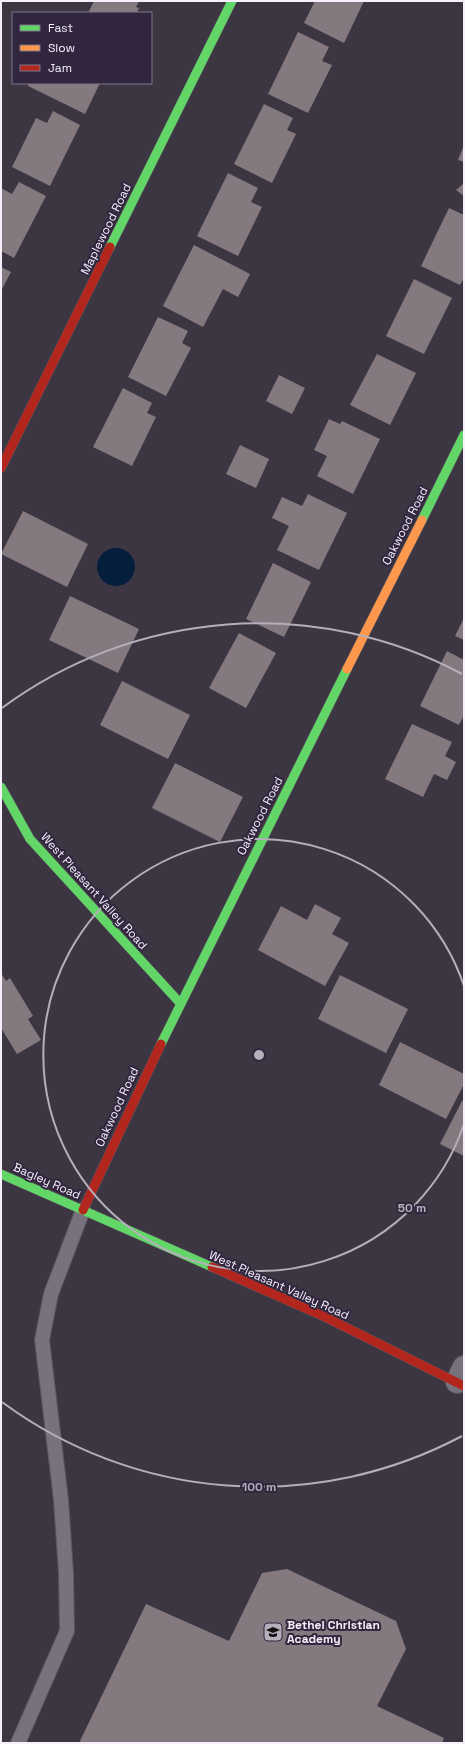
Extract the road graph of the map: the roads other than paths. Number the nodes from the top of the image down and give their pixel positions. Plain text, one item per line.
1 (232, 1) edge
2 (464, 436) edge
3 (1, 468) edge
4 (1, 787) edge
5 (180, 1003) junction
6 (1, 1174) edge
7 (83, 1210) junction
8 (462, 1378) edge
9 (18, 1743) edge

1 - 3 street, Maplewood Road
2 - 5 street, Oakwood Road
4 - 5 street, West Pleasant Valley Road
5 - 7 street, Oakwood Road
6 - 7 street, Bagley Road
7 - 8 street, West Pleasant Valley Road
7 - 9 lane

